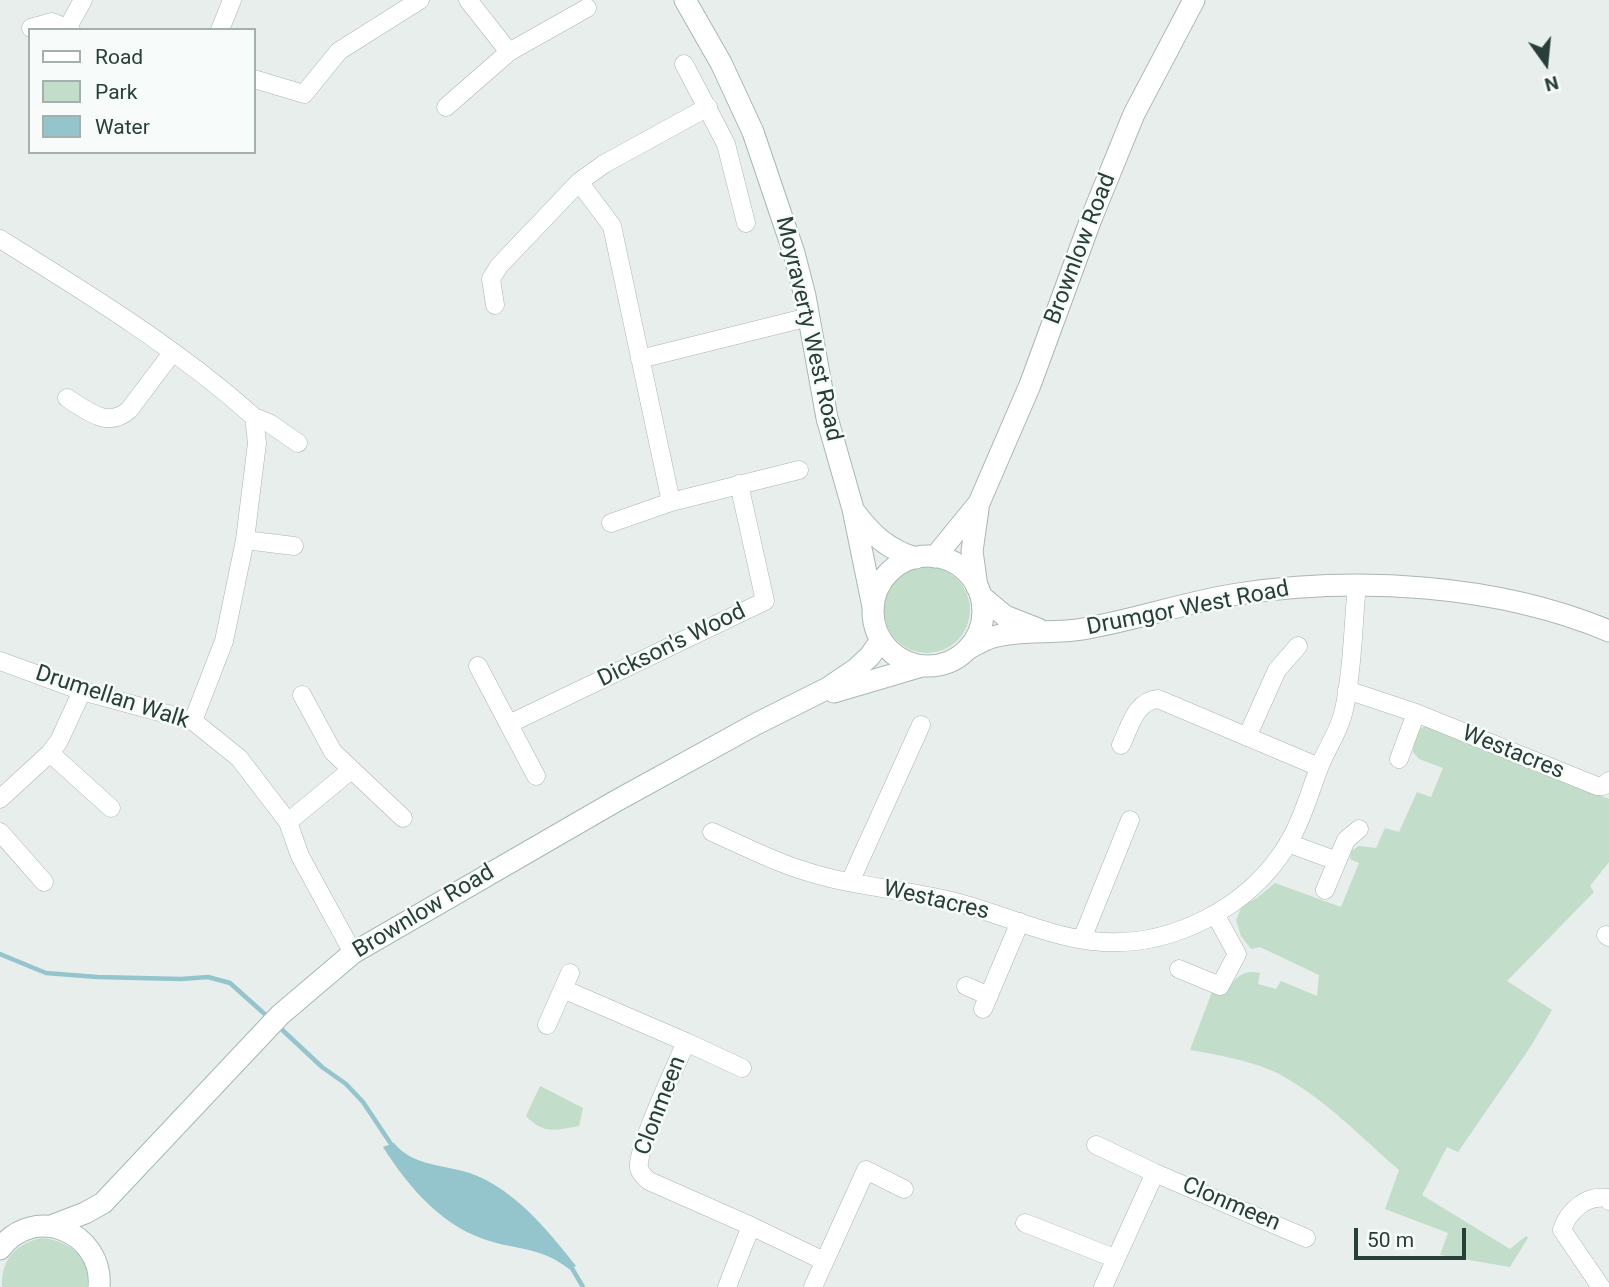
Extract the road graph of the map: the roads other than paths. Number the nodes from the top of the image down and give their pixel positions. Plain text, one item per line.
1 (83, 0) edge
2 (232, 0) edge
3 (420, 0) edge
4 (468, 0) edge
5 (685, 0) edge
6 (1194, 0) edge
7 (587, 8) dead end
8 (31, 28) dead end
9 (67, 28) edge
10 (69, 28) edge
11 (221, 28) edge
12 (509, 52) junction
13 (684, 64) dead end
14 (256, 80) edge
15 (446, 107) dead end
16 (708, 107) junction
17 (579, 182) junction
18 (746, 223) dead end
19 (0, 239) edge
20 (495, 305) dead end
21 (809, 317) junction
22 (172, 353) junction
23 (640, 359) junction
24 (67, 398) dead end
25 (254, 417) junction
26 (298, 443) dead end
27 (799, 470) dead end
28 (739, 484) junction
29 (671, 502) junction
30 (979, 503) junction
31 (853, 509) junction
32 (611, 523) dead end
33 (245, 540) junction
34 (294, 545) dead end
35 (925, 557) junction
36 (1357, 584) junction
37 (979, 591) junction
38 (873, 607) junction
39 (1056, 631) junction
40 (1609, 631) edge
41 (880, 640) junction
42 (1298, 646) dead end
43 (969, 648) junction
44 (0, 662) edge
45 (478, 666) dead end
46 (922, 666) junction
47 (1347, 690) junction
48 (82, 691) junction
49 (302, 695) dead end
50 (805, 700) junction
51 (1416, 713) junction
52 (193, 721) junction
53 (509, 724) junction
54 (920, 725) dead end
55 (1247, 737) junction
56 (1121, 746) dead end
57 (50, 753) junction
58 (1399, 759) dead end
59 (1320, 767) junction
60 (351, 770) junction
61 (536, 776) dead end
62 (1609, 781) edge
63 (0, 799) edge
64 (111, 808) dead end
65 (403, 818) dead end
66 (1130, 820) dead end
67 (288, 822) junction
68 (1359, 829) dead end
69 (0, 832) edge
70 (712, 832) dead end
71 (1288, 843) junction
72 (1337, 861) junction
73 (44, 882) dead end
74 (850, 882) junction
75 (1325, 890) dead end
76 (1215, 914) junction
77 (1020, 922) junction
78 (1082, 939) junction
79 (353, 953) junction
80 (1179, 968) dead end
81 (966, 986) dead end
82 (547, 1025) dead end
83 (686, 1042) junction
84 (743, 1068) dead end
85 (1096, 1145) dead end
86 (1154, 1173) junction
87 (904, 1189) dead end
88 (1609, 1201) edge
89 (103, 1203) junction
90 (1026, 1223) dead end
91 (51, 1226) junction
92 (751, 1226) junction
93 (1307, 1238) dead end
94 (5, 1240) edge
95 (95, 1258) junction
96 (1114, 1258) junction
97 (824, 1261) junction
98 (100, 1285) edge
99 (727, 1287) edge
100 (813, 1287) edge
101 (1103, 1287) edge
102 (1601, 1287) edge

1 - 10 street
2 - 11 street
3 - 14 street
4 - 12 street
5 - 21 main road, Moyraverty West Road
6 - 30 main road, Brownlow Road
7 - 12 street
8 - 9 street
12 - 15 street
13 - 16 street
16 - 17 street
16 - 18 street
17 - 20 street
17 - 23 street
19 - 22 street
21 - 23 street
21 - 31 main road, Moyraverty West Road
22 - 24 street
22 - 25 street
23 - 29 street
25 - 26 street
25 - 33 street
27 - 28 street
28 - 29 street
28 - 53 street, Dickson's Wood
29 - 32 street
30 - 35 main road, Brownlow Road
30 - 37 main road, Brownlow Road
31 - 35 main road, Moyraverty West Road
31 - 38 main road, Moyraverty West Road
33 - 34 street
33 - 52 street
35 - 37 main road
35 - 38 main road
36 - 39 main road, Drumgor West Road
36 - 40 main road, Drumgor West Road
36 - 47 street, Westacres
37 - 39 main road, Drumgor West Road
37 - 43 main road
38 - 41 main road
39 - 43 main road, Drumgor West Road
41 - 46 main road
41 - 50 main road, Brownlow Road
42 - 55 street
43 - 46 main road
44 - 48 street, Drumellan Walk
45 - 53 street
46 - 50 main road, Brownlow Road
47 - 51 street, Westacres
47 - 59 street, Westacres
48 - 52 street, Drumellan Walk
48 - 57 street
49 - 60 street
50 - 79 main road, Brownlow Road
51 - 58 street
51 - 62 street, Westacres
52 - 67 street, Drumellan Walk
53 - 61 street
54 - 74 street, Westacres
55 - 56 street
55 - 59 street
57 - 63 street
57 - 64 street
59 - 71 street, Westacres
60 - 65 street
60 - 67 street
66 - 78 street
67 - 79 street, Drumellan Walk
68 - 72 street
69 - 73 street
70 - 74 street, Westacres
71 - 72 street
71 - 76 street, Westacres
72 - 75 street
74 - 77 street, Westacres
76 - 78 street, Westacres
76 - 80 street
77 - 78 street, Westacres
77 - 81 street, Westacres
79 - 89 main road, Brownlow Road
82 - 83 street, Clonmeen
83 - 84 street, Clonmeen
83 - 92 street, Clonmeen
85 - 86 street, Clonmeen
86 - 93 street, Clonmeen
86 - 96 street, Clonmeen
87 - 97 street
88 - 102 street
89 - 91 main road, Brownlow Road
89 - 95 main road, Brownlow Road
90 - 96 street
91 - 94 main road, Brownlow Road
91 - 95 main road
92 - 97 street, Clonmeen
92 - 99 street
95 - 98 main road, Brownlow Road
96 - 101 street, Clonmeen
97 - 100 street

